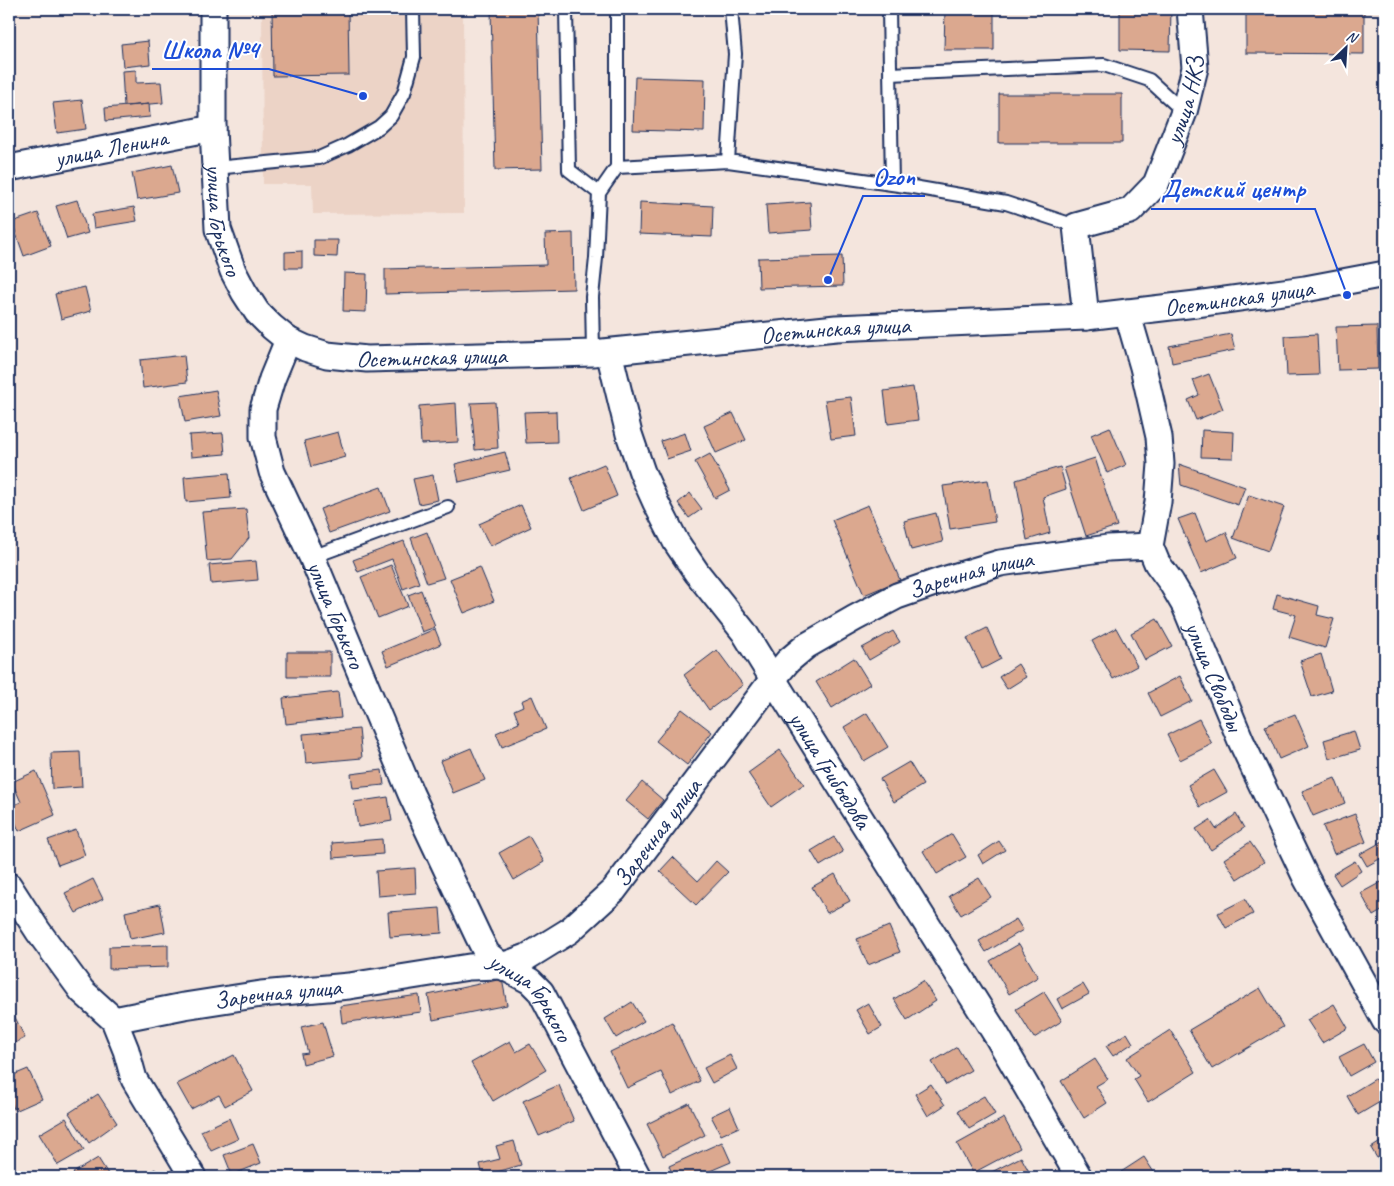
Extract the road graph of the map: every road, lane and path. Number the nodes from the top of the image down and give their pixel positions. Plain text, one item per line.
1 (213, 9) edge
2 (413, 9) edge
3 (566, 9) edge
4 (617, 9) edge
5 (731, 9) edge
6 (889, 9) edge
7 (1190, 9) edge
8 (890, 74) junction
9 (1184, 112) junction
10 (213, 128) junction
11 (728, 161) junction
12 (9, 168) edge
13 (215, 168) junction
14 (617, 168) junction
15 (892, 184) junction
16 (599, 194) junction
17 (1076, 226) junction
18 (1385, 274) edge
19 (1127, 312) junction
20 (1086, 317) junction
21 (288, 340) junction
22 (601, 352) junction
23 (448, 507) dead end
24 (1150, 546) junction
25 (312, 557) junction
26 (773, 679) junction
27 (9, 886) edge
28 (502, 966) junction
29 (114, 1020) junction
30 (1385, 1021) edge
31 (193, 1177) edge
32 (638, 1177) edge
33 (1079, 1177) edge

1 - 10 street, улица Горького
2 - 13 lane
3 - 16 lane
4 - 14 lane
5 - 11 lane
6 - 8 lane
7 - 9 street, улица НКЗ
8 - 9 lane
8 - 15 lane
9 - 17 street, улица НКЗ
10 - 12 street, улица Ленина
10 - 13 street, улица Горького
11 - 14 lane
11 - 15 lane
13 - 21 street, улица Горького
14 - 16 lane
15 - 17 lane
16 - 22 lane
17 - 20 street
18 - 19 street, Осетинская улица
19 - 20 street, Осетинская улица
19 - 24 street
20 - 22 street, Осетинская улица
21 - 22 street, Осетинская улица
21 - 25 street, улица Горького
22 - 26 street, улица Грибоедова
23 - 25 lane
24 - 26 street, Заречная улица
24 - 30 street, улица Свободы
25 - 28 street, улица Горького
26 - 28 street, Заречная улица
26 - 33 street, улица Грибоедова
27 - 29 street
28 - 29 street, Заречная улица
28 - 32 street, улица Горького
29 - 31 street

